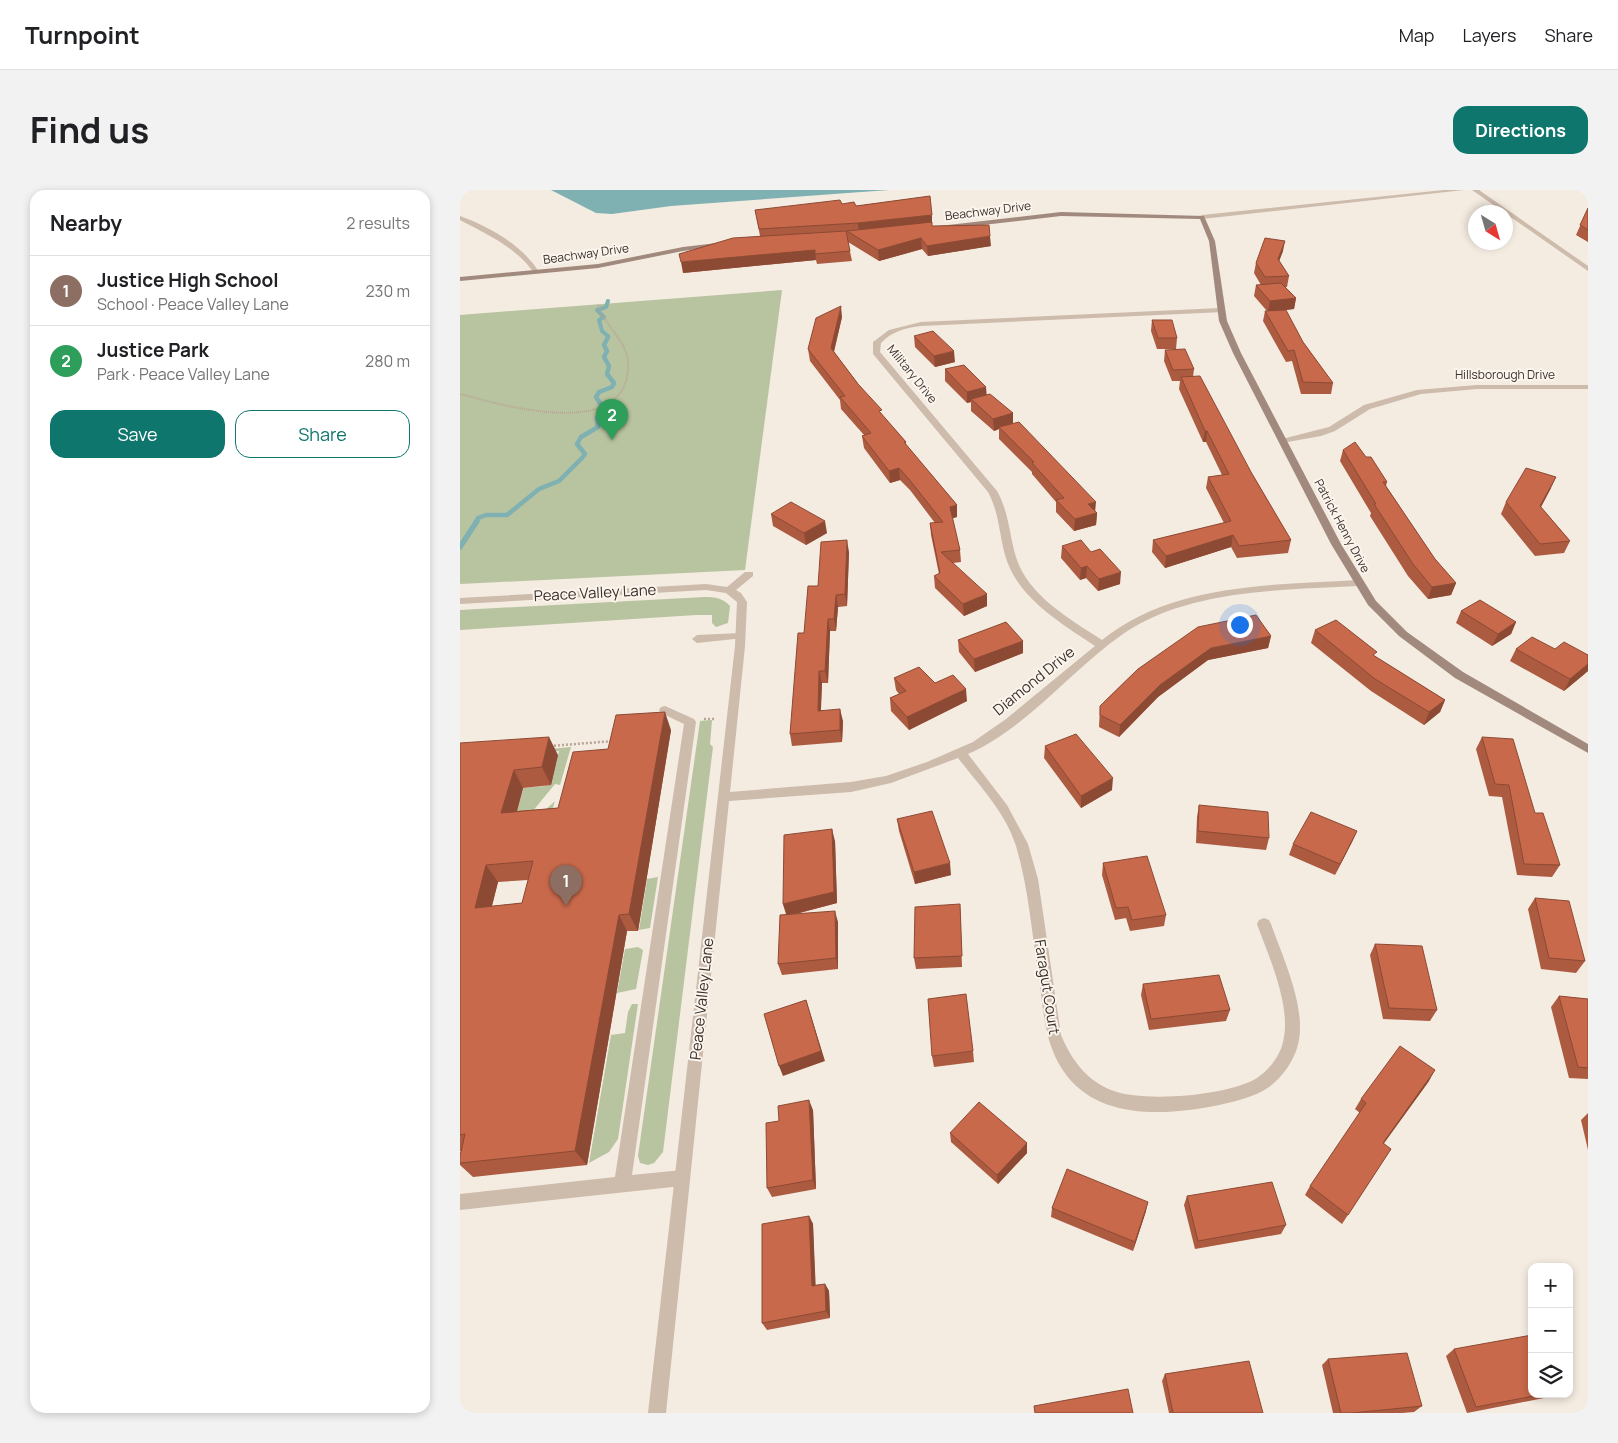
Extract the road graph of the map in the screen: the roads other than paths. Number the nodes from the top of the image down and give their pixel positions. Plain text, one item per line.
1 (1461, 190) edge
2 (1475, 190) edge
3 (1202, 217) junction
4 (460, 218) edge
5 (928, 230) edge
6 (736, 243) edge
7 (1588, 269) edge
8 (536, 272) junction
9 (460, 279) edge
10 (1221, 310) junction
11 (1588, 387) edge
12 (1282, 440) junction
13 (749, 574) dead end
14 (1358, 583) junction
15 (729, 590) junction
16 (460, 601) edge
17 (740, 636) junction
18 (697, 638) dead end
19 (1102, 645) junction
20 (665, 710) edge
21 (1588, 750) edge
22 (960, 753) junction
23 (724, 796) junction
24 (1264, 924) dead end
25 (682, 1178) junction
26 (622, 1185) junction
27 (460, 1202) edge
28 (657, 1413) edge

1 - 3 street, Beachway Drive
2 - 7 street
3 - 5 street, Beachway Drive
3 - 10 street, Patrick Henry Drive
4 - 8 street
6 - 8 street, Beachway Drive
8 - 9 street, Beachway Drive
10 - 12 street, Patrick Henry Drive
10 - 19 street, Military Drive
11 - 12 street, Hillsborough Drive
12 - 14 street, Patrick Henry Drive
13 - 15 street
14 - 19 street, Diamond Drive
14 - 21 street, Patrick Henry Drive
15 - 16 street, Peace Valley Lane
15 - 17 street, Peace Valley Lane
17 - 18 street
17 - 23 street, Peace Valley Lane
19 - 22 street, Diamond Drive
20 - 26 street
22 - 23 street, Diamond Drive
22 - 24 street, Faragut Court
23 - 25 street, Peace Valley Lane
25 - 26 street
25 - 28 street, Peace Valley Lane
26 - 27 street

